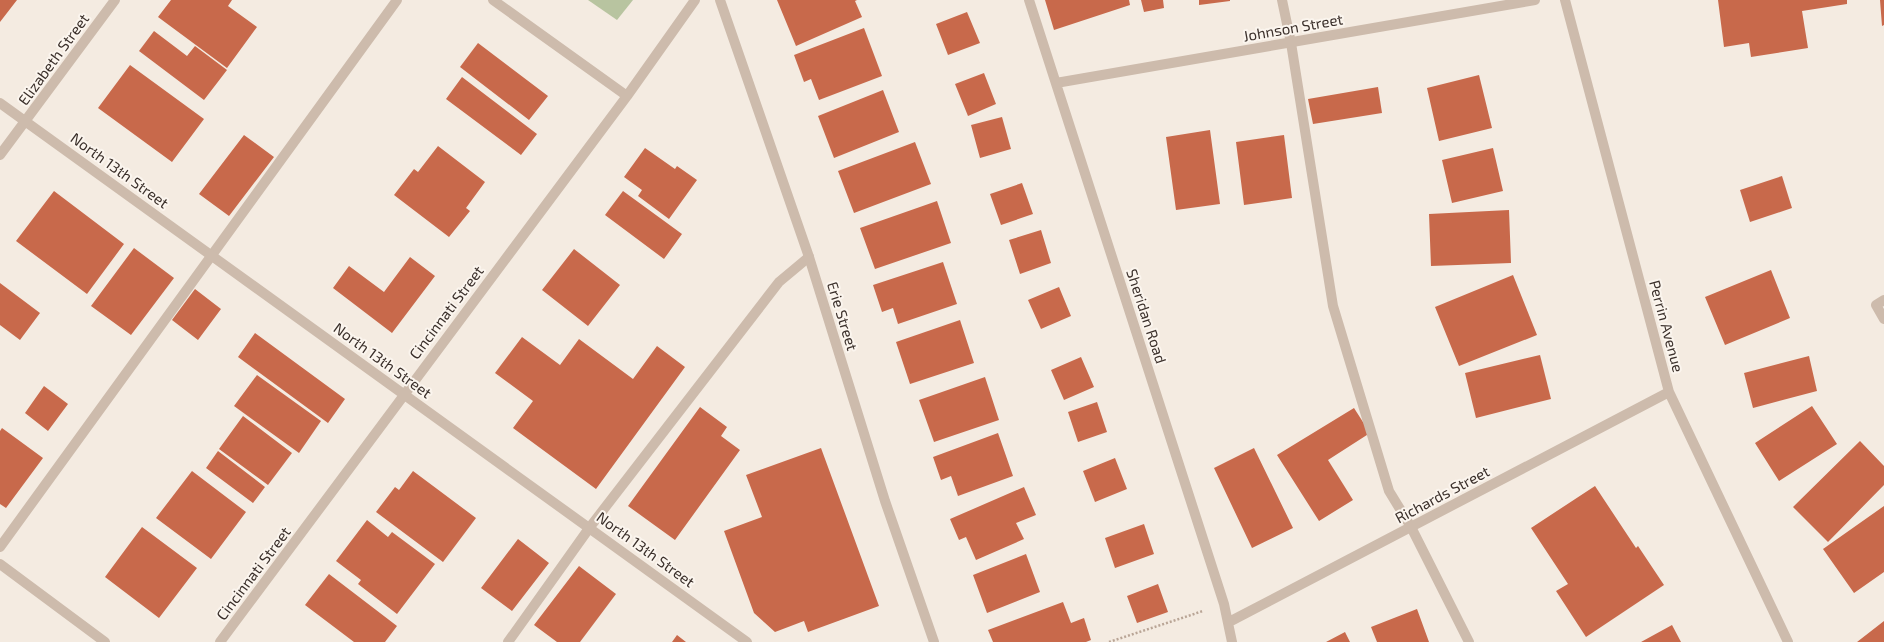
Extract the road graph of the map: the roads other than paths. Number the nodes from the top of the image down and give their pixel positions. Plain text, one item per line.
1 (115, 0) edge
2 (397, 0) edge
3 (493, 0) edge
4 (695, 0) edge
5 (720, 0) edge
6 (1029, 0) edge
7 (1282, 0) edge
8 (1535, 0) edge
9 (1565, 0) edge
10 (1291, 43) junction
11 (1056, 83) junction
12 (627, 96) junction
13 (0, 103) edge
14 (26, 121) junction
15 (0, 155) edge
16 (212, 255) junction
17 (809, 258) junction
18 (1884, 300) edge
19 (1884, 319) edge
20 (1669, 392) junction
21 (404, 394) junction
22 (590, 527) junction
23 (1411, 527) junction
24 (0, 547) edge
25 (0, 564) edge
26 (1228, 622) junction
27 (105, 642) edge
28 (220, 642) edge
29 (508, 642) edge
30 (747, 642) edge
31 (934, 642) edge
32 (1232, 642) edge
33 (1469, 642) edge
34 (1788, 642) edge

1 - 14 street, Elizabeth Street
2 - 16 street
3 - 12 street
4 - 12 street, Cincinnati Street
5 - 17 street, Erie Street
6 - 11 street, Sheridan Road
7 - 10 street
8 - 10 street, Johnson Street
9 - 20 street, Perrin Avenue
10 - 11 street, Johnson Street
10 - 23 street
11 - 26 street, Sheridan Road
12 - 21 street, Cincinnati Street
13 - 14 street, North 13th Street
14 - 15 street, Elizabeth Street
14 - 16 street, North 13th Street
16 - 21 street, North 13th Street
16 - 24 street
17 - 22 street
17 - 31 street, Erie Street
18 - 19 street
20 - 23 street, Richards Street
20 - 34 street, Perrin Avenue
21 - 22 street, North 13th Street
21 - 28 street, Cincinnati Street
22 - 29 street
22 - 30 street, North 13th Street
23 - 26 street, Richards Street
23 - 33 street
25 - 27 street
26 - 32 street, Sheridan Road

